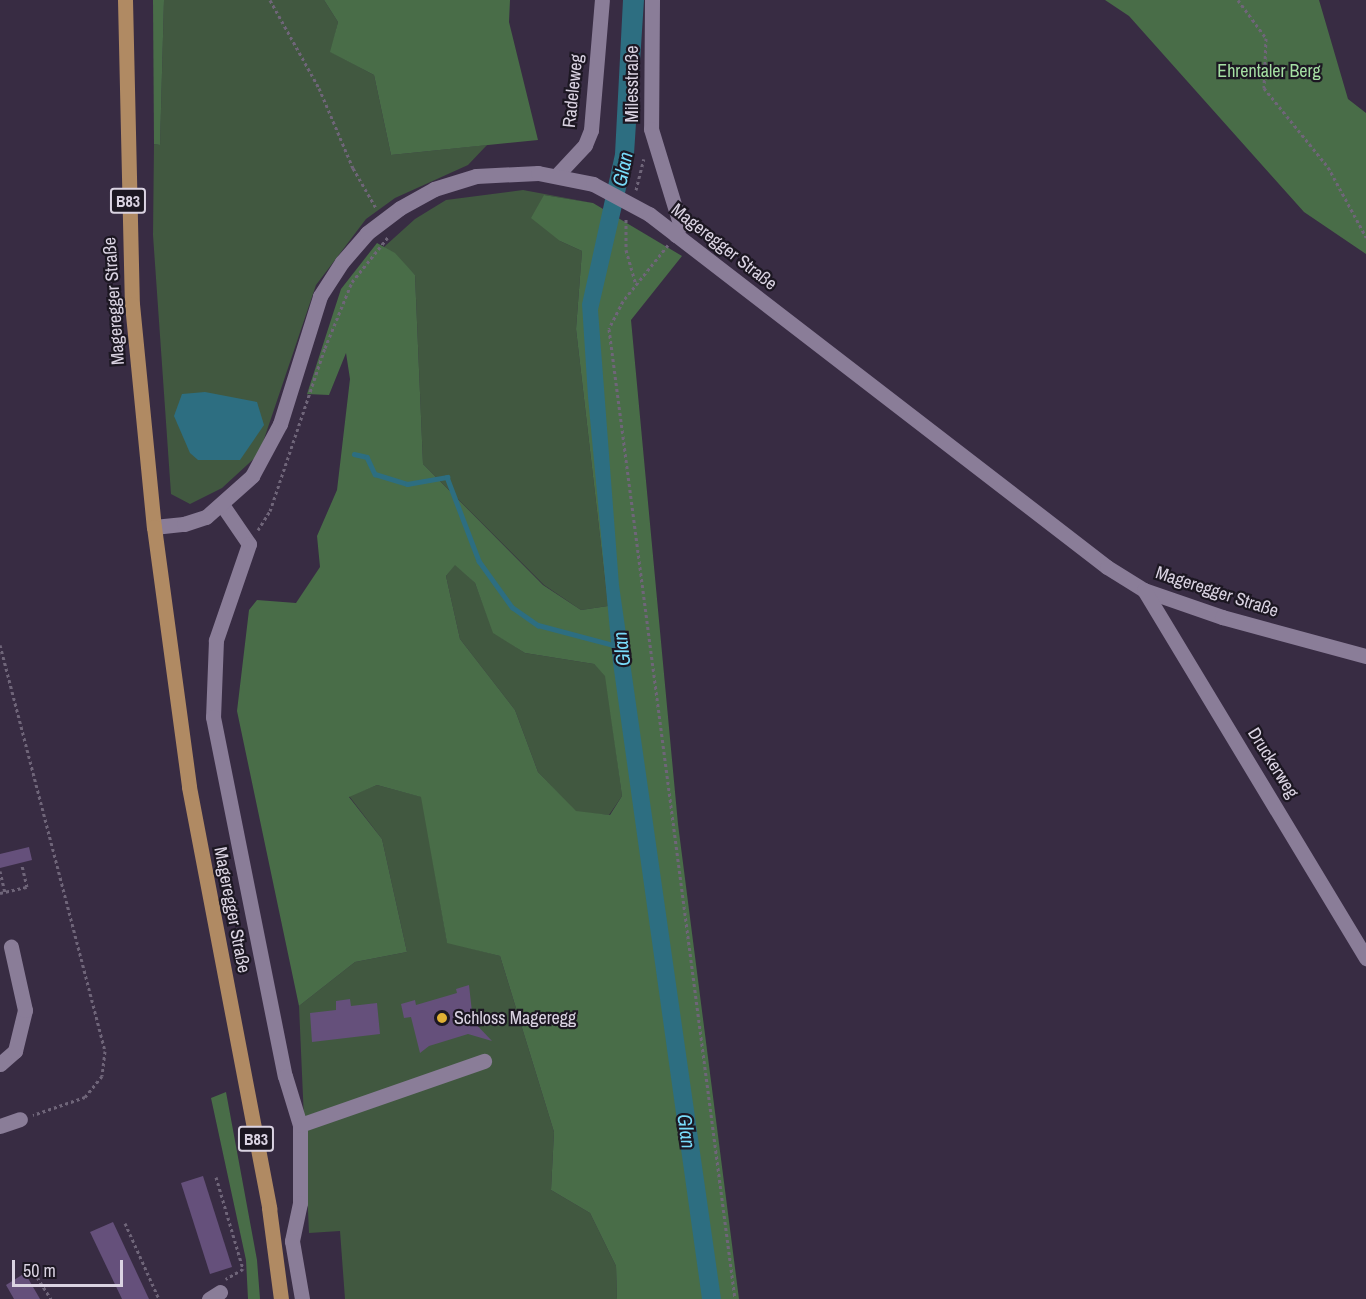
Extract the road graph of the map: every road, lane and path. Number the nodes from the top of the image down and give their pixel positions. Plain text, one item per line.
1 (125, 0) edge
2 (270, 0) edge
3 (602, 0) edge
4 (652, 0) edge
5 (1238, 0) edge
6 (557, 175) junction
7 (383, 220) junction
8 (394, 231) dead end
9 (625, 231) dead end
10 (675, 237) junction
11 (1366, 237) edge
12 (636, 284) junction
13 (223, 506) junction
14 (154, 527) junction
15 (249, 544) junction
16 (1144, 590) junction
17 (0, 645) edge
18 (1366, 656) edge
19 (22, 866) dead end
20 (0, 871) edge
21 (5, 892) junction
22 (0, 893) edge
23 (11, 947) dead end
24 (1366, 958) edge
25 (484, 1061) dead end
26 (0, 1064) edge
27 (20, 1119) joint
28 (300, 1125) junction
29 (0, 1126) edge
30 (216, 1177) dead end
31 (125, 1223) dead end
32 (34, 1272) dead end
33 (215, 1296) edge
34 (51, 1299) edge
35 (159, 1299) edge
36 (281, 1299) edge
37 (302, 1299) edge
38 (735, 1299) edge

1 - 14 main road, Mageregger Straße / B83
2 - 7 path
3 - 6 street, Radeleweg
4 - 10 street, Milesstraße
5 - 11 path
6 - 7 street, Mageregger Straße
6 - 10 street, Mageregger Straße
7 - 13 street, Mageregger Straße
8 - 15 path
9 - 12 path
10 - 12 path
10 - 16 street, Mageregger Straße
12 - 38 path
13 - 14 street, Mageregger Straße
13 - 15 street
14 - 36 main road, Mageregger Straße / B83
15 - 28 street
16 - 18 street, Mageregger Straße
16 - 24 street, Druckerweg
17 - 27 path
19 - 21 path
20 - 21 path
21 - 22 path
23 - 26 street
25 - 28 street
27 - 29 street
28 - 37 street
30 - 33 path
31 - 35 path
32 - 34 path

